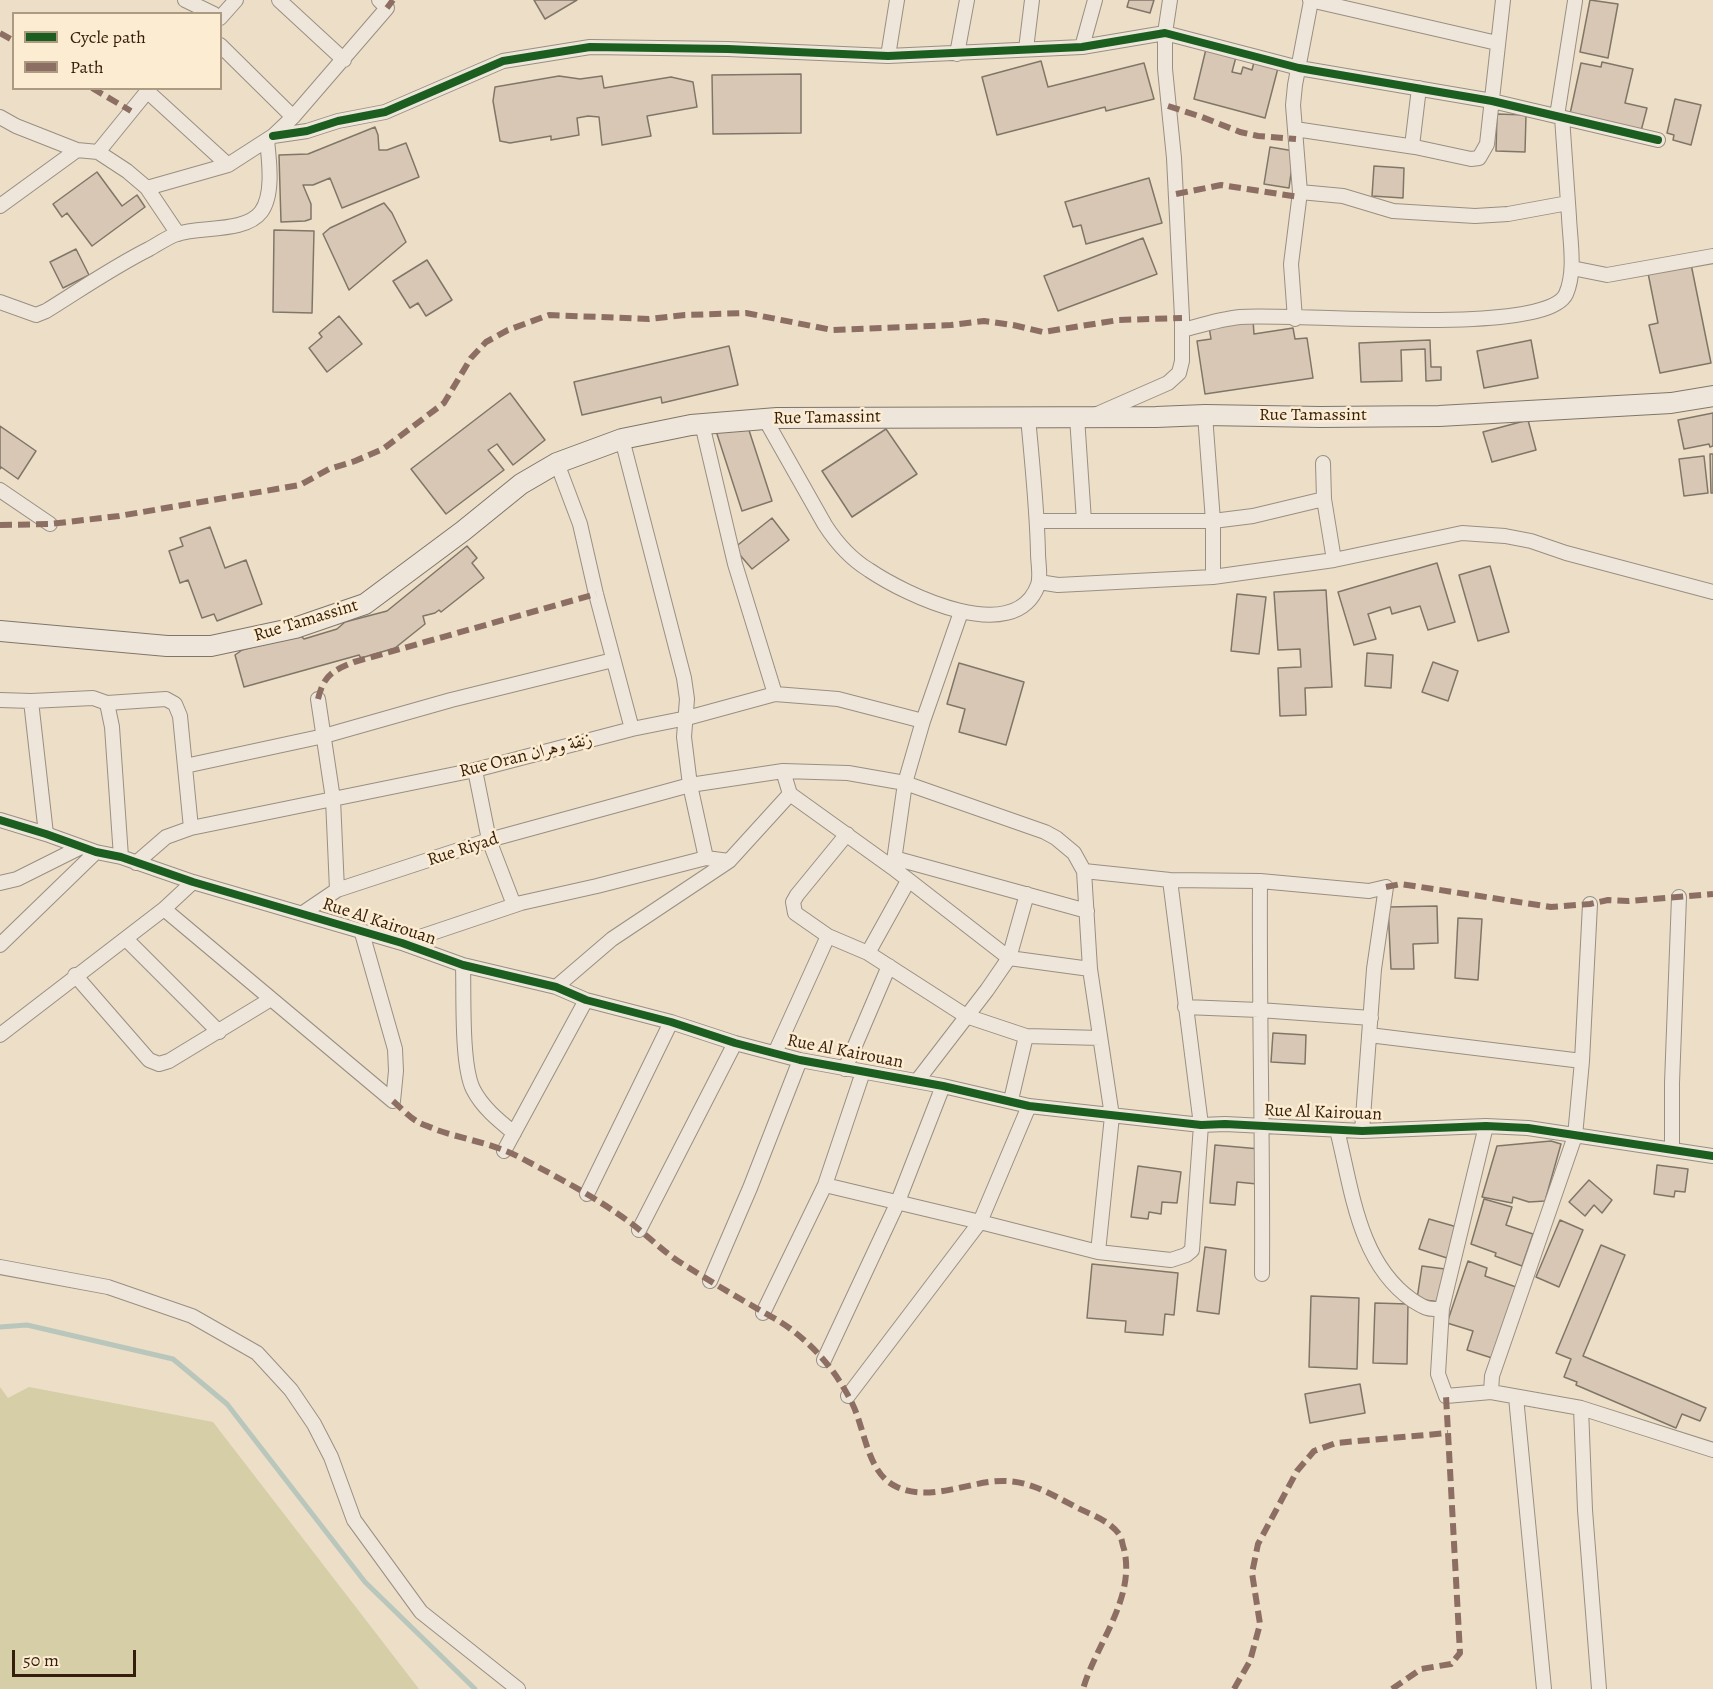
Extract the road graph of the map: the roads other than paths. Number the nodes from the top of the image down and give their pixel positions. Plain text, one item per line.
1 (185, 0) edge
2 (236, 0) edge
3 (279, 0) edge
4 (379, 0) edge
5 (897, 0) edge
6 (966, 0) edge
7 (1032, 0) edge
8 (1095, 0) edge
9 (1170, 0) edge
10 (1311, 0) edge
11 (1503, 0) edge
12 (1575, 1) edge
13 (210, 12) edge
14 (222, 13) edge
15 (1165, 33) junction
16 (1497, 43) junction
17 (222, 47) edge
18 (1082, 47) junction
19 (1026, 49) junction
20 (957, 54) junction
21 (888, 56) junction
22 (344, 60) junction
23 (1299, 68) junction
24 (1419, 88) junction
25 (149, 90) edge
26 (1492, 101) junction
27 (0, 117) edge
28 (293, 117) junction
29 (1559, 117) junction
30 (1295, 129) junction
31 (270, 138) junction
32 (1658, 140) dead end
33 (1412, 146) junction
34 (77, 150) junction
35 (98, 152) junction
36 (228, 165) junction
37 (147, 188) junction
38 (1300, 192) junction
39 (1568, 203) junction
40 (0, 206) edge
41 (178, 234) junction
42 (1713, 256) edge
43 (1572, 268) junction
44 (0, 302) edge
45 (1295, 318) junction
46 (1183, 330) junction
47 (1713, 396) edge
48 (1205, 415) junction
49 (1028, 417) junction
50 (1084, 417) junction
51 (765, 419) junction
52 (702, 424) junction
53 (622, 439) junction
54 (558, 463) junction
55 (1323, 463) dead end
56 (0, 490) edge
57 (1324, 498) junction
58 (1037, 521) junction
59 (1084, 521) junction
60 (1213, 521) junction
61 (50, 524) dead end
62 (1334, 560) junction
63 (1213, 577) junction
64 (1039, 582) junction
65 (1713, 592) edge
66 (961, 612) junction
67 (0, 631) edge
68 (613, 660) junction
69 (775, 694) junction
70 (318, 699) dead end
71 (0, 700) edge
72 (31, 701) junction
73 (107, 703) junction
74 (687, 718) junction
75 (923, 721) junction
76 (632, 729) junction
77 (324, 736) junction
78 (185, 765) junction
79 (475, 770) junction
80 (783, 771) junction
81 (905, 783) junction
82 (690, 785) junction
83 (790, 794) junction
84 (333, 799) junction
85 (0, 820) edge
86 (191, 828) junction
87 (46, 834) junction
88 (847, 834) junction
89 (489, 840) junction
90 (81, 847) junction
91 (96, 852) junction
92 (121, 857) junction
93 (706, 858) junction
94 (729, 861) junction
95 (136, 863) junction
96 (894, 863) junction
97 (1084, 871) junction
98 (1170, 880) junction
99 (908, 881) junction
100 (1260, 881) junction
101 (193, 882) junction
102 (0, 883) edge
103 (337, 890) junction
104 (1027, 894) junction
105 (1679, 897) dead end
106 (1590, 904) dead end
107 (514, 905) junction
108 (164, 909) junction
109 (1087, 911) junction
110 (303, 913) junction
111 (362, 933) junction
112 (828, 936) junction
113 (126, 939) junction
114 (402, 943) junction
115 (0, 945) edge
116 (868, 953) junction
117 (1009, 958) junction
118 (463, 964) junction
119 (889, 966) junction
120 (1090, 969) junction
121 (75, 975) junction
122 (556, 987) junction
123 (271, 999) junction
124 (586, 1000) junction
125 (1185, 1007) junction
126 (1259, 1010) junction
127 (966, 1017) junction
128 (1371, 1018) junction
129 (671, 1022) junction
130 (219, 1032) junction
131 (0, 1035) edge
132 (1369, 1035) junction
133 (1026, 1036) junction
134 (1100, 1038) junction
135 (735, 1043) junction
136 (775, 1053) junction
137 (801, 1060) junction
138 (1582, 1061) junction
139 (845, 1069) junction
140 (863, 1072) junction
141 (917, 1081) junction
142 (943, 1086) junction
143 (1011, 1100) junction
144 (1029, 1106) junction
145 (1112, 1116) junction
146 (1201, 1125) junction
147 (1263, 1126) junction
148 (1486, 1126) junction
149 (1337, 1130) junction
150 (1362, 1131) junction
151 (514, 1133) junction
152 (1575, 1136) junction
153 (1671, 1149) junction
154 (504, 1151) dead end
155 (1713, 1156) edge
156 (825, 1185) junction
157 (587, 1194) dead end
158 (897, 1203) junction
159 (980, 1222) junction
160 (639, 1230) dead end
161 (1098, 1252) junction
162 (0, 1267) edge
163 (1262, 1274) dead end
164 (710, 1281) dead end
165 (1442, 1308) junction
166 (764, 1313) dead end
167 (824, 1360) dead end
168 (1491, 1392) junction
169 (848, 1396) dead end
170 (1516, 1396) junction
171 (1581, 1408) junction
172 (1713, 1450) edge
173 (518, 1689) edge
174 (1544, 1689) edge
175 (1599, 1689) edge

1 - 13 street
2 - 14 street
3 - 22 street
4 - 22 street
5 - 21 street
6 - 20 street
7 - 19 street
8 - 18 street
9 - 15 street
10 - 16 street
10 - 23 street
11 - 16 street
12 - 29 street
15 - 18 street
15 - 23 street
15 - 46 street
16 - 26 street
17 - 28 street
18 - 19 street
19 - 20 street
20 - 21 street
21 - 31 street
22 - 28 street
23 - 24 street
23 - 30 street
24 - 26 street
24 - 33 street
25 - 35 street
25 - 36 street
26 - 29 street
26 - 33 street
27 - 34 street
28 - 31 street
29 - 32 street
29 - 39 street
30 - 33 street
30 - 38 street
31 - 36 street
31 - 41 street
34 - 35 street
34 - 40 street
35 - 37 street
36 - 37 street
37 - 41 street
38 - 39 street
38 - 45 street
39 - 43 street
41 - 44 street
42 - 43 street
43 - 45 street
45 - 46 street
46 - 50 street
47 - 48 main road, Rue Tamassint
48 - 50 main road, Rue Tamassint
48 - 60 street
49 - 50 main road, Rue Tamassint
49 - 51 main road, Rue Tamassint
49 - 58 street
50 - 59 street
51 - 52 main road, Rue Tamassint
51 - 66 street
52 - 53 main road, Rue Tamassint
52 - 69 street
53 - 54 main road, Rue Tamassint
53 - 74 street
54 - 67 main road, Rue Tamassint
54 - 68 street
55 - 57 street
56 - 61 street
57 - 60 street
57 - 62 street
58 - 59 street
58 - 64 street
59 - 60 street
60 - 63 street
62 - 63 street
62 - 65 street
63 - 64 street
64 - 66 street
66 - 75 street
68 - 76 street
68 - 77 street
69 - 74 street, Rue Oran زنقة وهران
69 - 75 street, Rue Oran زنقة وهران
70 - 77 street
71 - 72 street
72 - 73 street
72 - 87 street
73 - 78 street
73 - 92 street
74 - 76 street, Rue Oran زنقة وهران
74 - 82 street
75 - 81 street
76 - 79 street, Rue Oran زنقة وهران
77 - 78 street
77 - 84 street
78 - 86 street
79 - 84 street, Rue Oran زنقة وهران
79 - 89 street
80 - 81 street, Rue Riyad
80 - 82 street, Rue Riyad
80 - 83 street
81 - 96 street
81 - 97 street, Rue Riyad
82 - 89 street, Rue Riyad
82 - 93 street
83 - 88 street
83 - 94 street
84 - 86 street, Rue Oran زنقة وهران
84 - 103 street
85 - 87 street, Rue Al Kairouan
86 - 95 street, Rue Oran زنقة وهران
87 - 90 street, Rue Al Kairouan
88 - 96 street
88 - 112 street
89 - 103 street, Rue Riyad
89 - 107 street
90 - 91 street, Rue Al Kairouan
90 - 102 street
91 - 92 street, Rue Al Kairouan
91 - 115 street
92 - 95 street, Rue Al Kairouan
93 - 94 street
93 - 107 street
94 - 122 street
95 - 101 street, Rue Al Kairouan
96 - 99 street
96 - 104 street
97 - 98 street
97 - 109 street
98 - 100 street
98 - 125 street
99 - 116 street
99 - 117 street
100 - 126 street
100 - 128 street
101 - 108 street
101 - 110 street, Rue Al Kairouan
103 - 110 street, Rue Riyad
104 - 109 street
104 - 117 street
105 - 153 street
106 - 138 street
107 - 114 street
108 - 113 street
108 - 123 street
109 - 120 street
110 - 111 street, Rue Al Kairouan
111 - 114 street, Rue Al Kairouan
111 - 123 street
112 - 116 street
112 - 136 street
113 - 121 street
113 - 130 street
114 - 118 street, Rue Al Kairouan
116 - 119 street
117 - 120 street
117 - 127 street
118 - 122 street, Rue Al Kairouan
118 - 151 street
119 - 127 street
119 - 139 street
120 - 134 street
121 - 130 street
121 - 131 street
122 - 124 street, Rue Al Kairouan
123 - 130 street
124 - 129 street, Rue Al Kairouan
124 - 151 street
125 - 126 street
125 - 146 street
126 - 128 street
126 - 147 street
127 - 133 street
127 - 141 street
128 - 132 street
129 - 135 street, Rue Al Kairouan
129 - 157 street
132 - 138 street
132 - 150 street
133 - 134 street
133 - 143 street
134 - 145 street
135 - 136 street, Rue Al Kairouan
135 - 160 street
136 - 137 street, Rue Al Kairouan
137 - 139 street, Rue Al Kairouan
137 - 164 street
138 - 152 street
139 - 140 street, Rue Al Kairouan
140 - 141 street, Rue Al Kairouan
140 - 156 street
141 - 142 street, Rue Al Kairouan
142 - 143 street, Rue Al Kairouan
142 - 158 street
143 - 144 street, Rue Al Kairouan
144 - 145 street, Rue Al Kairouan
144 - 159 street
145 - 146 street, Rue Al Kairouan
145 - 161 street
146 - 147 street, Rue Al Kairouan
146 - 161 street
147 - 149 street, Rue Al Kairouan
147 - 163 street
148 - 150 street, Rue Al Kairouan
148 - 152 street, Rue Al Kairouan
148 - 165 street
149 - 150 street, Rue Al Kairouan
149 - 165 street
151 - 154 street
152 - 153 street, Rue Al Kairouan
152 - 168 street
153 - 155 street, Rue Al Kairouan
156 - 158 street
156 - 166 street
158 - 159 street
158 - 167 street
159 - 161 street
159 - 169 street
162 - 173 street
165 - 168 street
168 - 170 street
170 - 171 street
170 - 174 street
171 - 172 street
171 - 175 street

